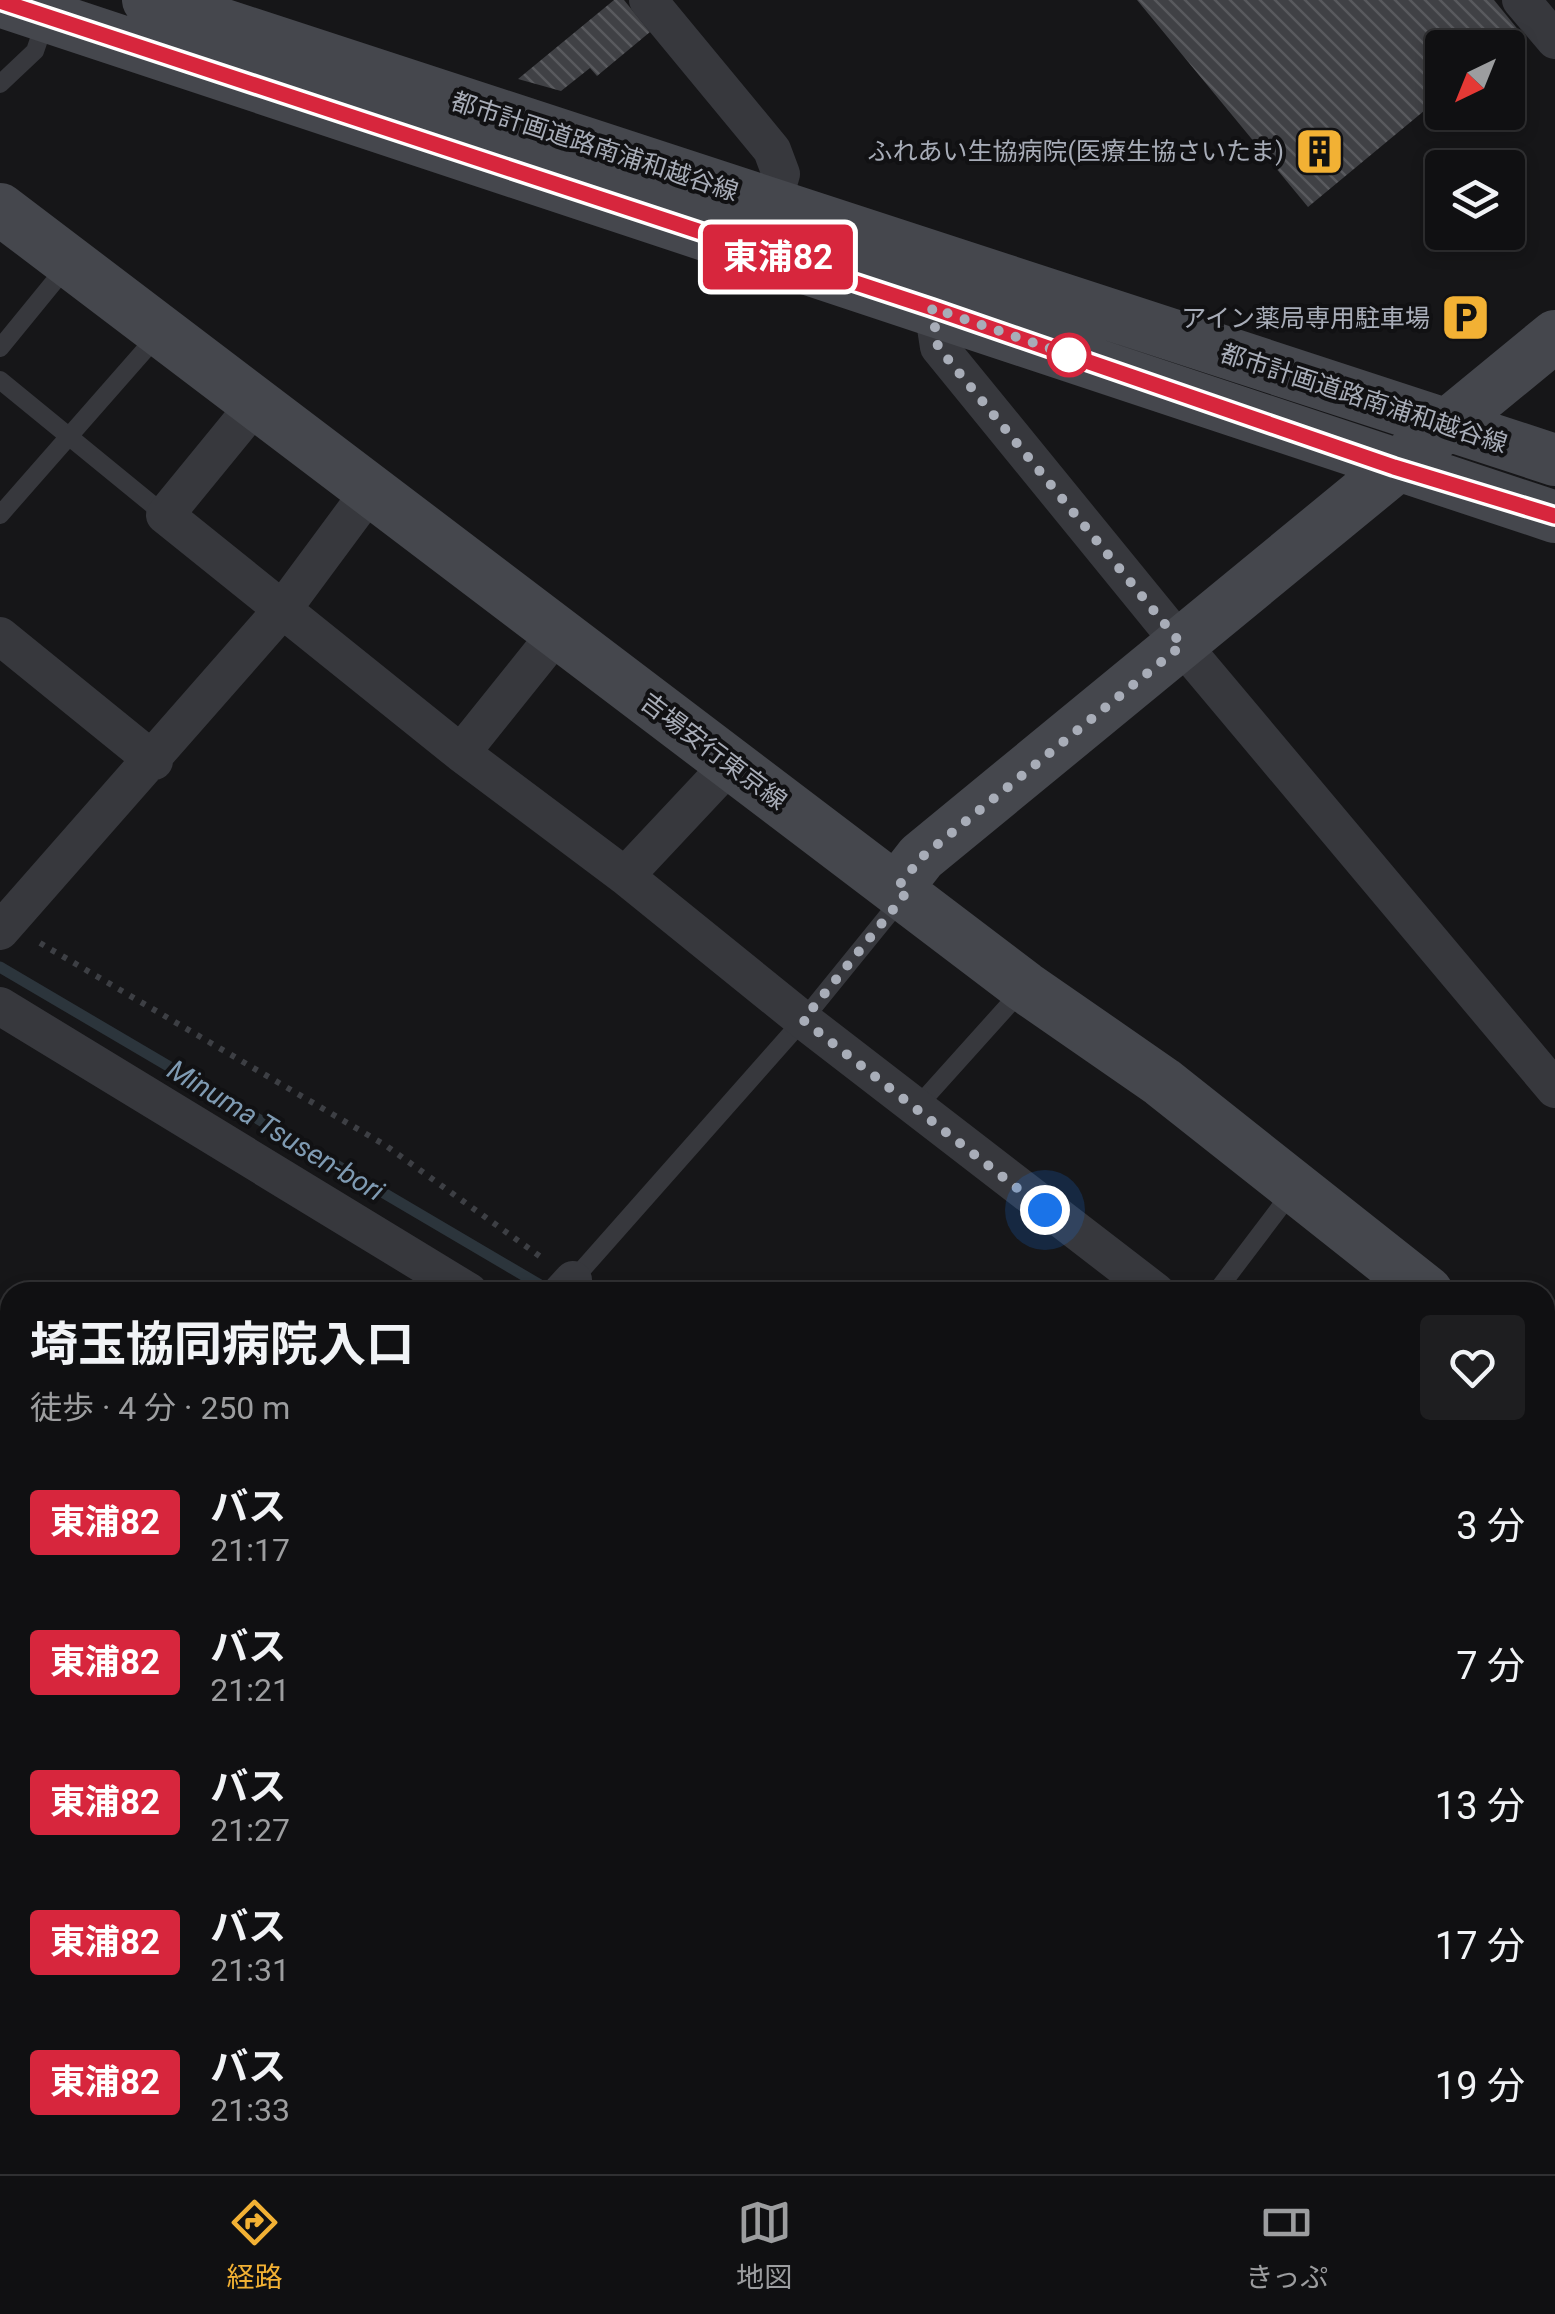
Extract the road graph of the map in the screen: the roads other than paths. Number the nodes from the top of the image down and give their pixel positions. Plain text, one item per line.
1 (148, 0) edge
2 (648, 0) edge
3 (1522, 0) edge
4 (23, 9) edge
5 (1555, 40) edge
6 (0, 84) edge
7 (772, 204) junction
8 (0, 210) edge
9 (70, 262) junction
10 (932, 308) junction
11 (160, 332) junction
12 (1555, 336) edge
13 (0, 348) edge
14 (0, 380) edge
15 (255, 405) junction
16 (1447, 424) junction
17 (67, 434) junction
18 (1555, 460) edge
19 (1394, 467) junction
20 (370, 491) junction
21 (165, 514) junction
22 (0, 515) edge
23 (1555, 516) edge
24 (282, 610) junction
25 (558, 632) junction
26 (0, 636) edge
27 (1182, 645) junction
28 (461, 753) junction
29 (154, 760) junction
30 (731, 763) junction
31 (625, 876) junction
32 (900, 892) junction
33 (4, 927) edge
34 (1025, 987) junction
35 (0, 1006) edge
36 (803, 1020) junction
37 (1555, 1089) edge
38 (916, 1108) junction
39 (1295, 1187) junction
40 (453, 1282) edge
41 (572, 1282) edge
42 (1143, 1282) edge
43 (1224, 1282) edge
44 (1414, 1282) edge

1 - 7 street, 都市計画道路南浦和越谷線
2 - 7 street
3 - 5 street
4 - 6 lane
4 - 10 street, 都市計画道路南浦和越谷線
7 - 16 street, 都市計画道路南浦和越谷線
8 - 9 street, 吉場安行東京線
9 - 11 street, 吉場安行東京線
9 - 13 lane
10 - 19 street, 都市計画道路南浦和越谷線
10 - 27 street
11 - 15 street, 吉場安行東京線
11 - 17 lane
12 - 16 street
14 - 17 lane
15 - 20 street, 吉場安行東京線
15 - 21 street
16 - 18 street, 都市計画道路南浦和越谷線
16 - 19 street
17 - 21 lane
17 - 22 lane
19 - 23 street, 都市計画道路南浦和越谷線
19 - 27 street
20 - 24 street
20 - 25 street, 吉場安行東京線
21 - 24 street
24 - 28 street
24 - 29 street
25 - 28 street
25 - 30 street, 吉場安行東京線
26 - 29 street
27 - 32 street
27 - 37 street
28 - 31 street
29 - 33 street
30 - 31 street
30 - 32 street, 吉場安行東京線
31 - 36 street
32 - 34 street, 吉場安行東京線
32 - 36 lane
34 - 38 lane
34 - 39 street, 吉場安行東京線
35 - 40 street
36 - 38 street
36 - 41 lane
38 - 42 street
39 - 43 lane
39 - 44 street, 吉場安行東京線

